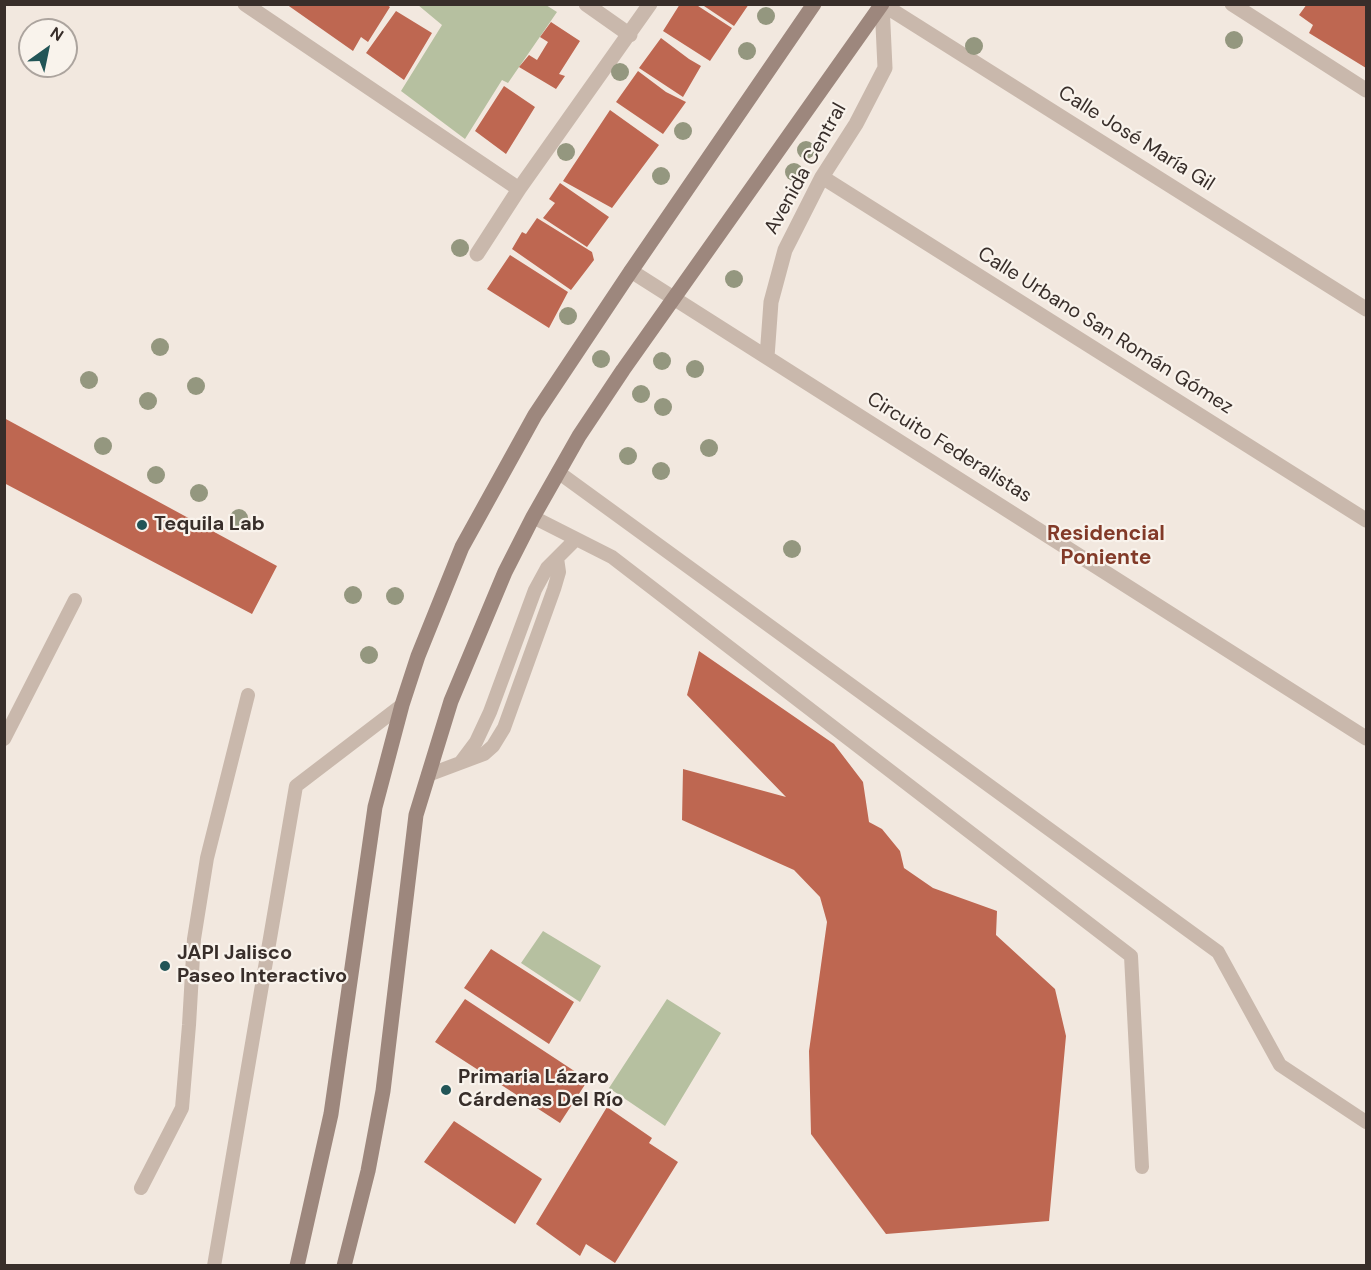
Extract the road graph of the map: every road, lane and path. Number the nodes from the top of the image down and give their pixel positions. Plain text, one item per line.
1 (245, 4) edge
2 (586, 4) edge
3 (650, 4) edge
4 (814, 4) edge
5 (882, 4) edge
6 (1232, 4) edge
7 (630, 35) junction
8 (1366, 90) edge
9 (822, 177) junction
10 (519, 189) junction
11 (477, 254) dead end
12 (631, 271) junction
13 (674, 298) junction
14 (1366, 309) edge
15 (767, 357) junction
16 (558, 472) junction
17 (533, 517) junction
18 (1366, 520) edge
19 (576, 539) junction
20 (557, 558) junction
21 (75, 600) dead end
22 (248, 695) dead end
23 (402, 705) junction
24 (1366, 738) edge
25 (4, 739) edge
26 (460, 762) junction
27 (428, 775) junction
28 (1366, 1122) edge
29 (1142, 1167) dead end
30 (141, 1188) dead end
31 (214, 1266) edge
32 (297, 1266) edge
33 (344, 1266) edge

1 - 10 street
2 - 7 street
3 - 7 street
4 - 12 main road
5 - 9 street, Avenida Central
5 - 13 main road
5 - 14 street, Calle José María Gil
6 - 8 street
7 - 10 street
9 - 15 street, Avenida Central
9 - 18 street, Calle Urbano San Román Gómez
10 - 11 street
12 - 13 street, Circuito Federalistas
12 - 23 main road
13 - 15 street, Circuito Federalistas
13 - 16 main road
15 - 24 street, Circuito Federalistas
16 - 17 main road
16 - 28 lane
17 - 19 lane
17 - 27 main road
19 - 20 lane
19 - 29 lane
20 - 26 lane
20 - 26 lane
21 - 25 lane
22 - 30 lane
23 - 31 lane
23 - 32 main road
26 - 27 lane
27 - 33 main road

